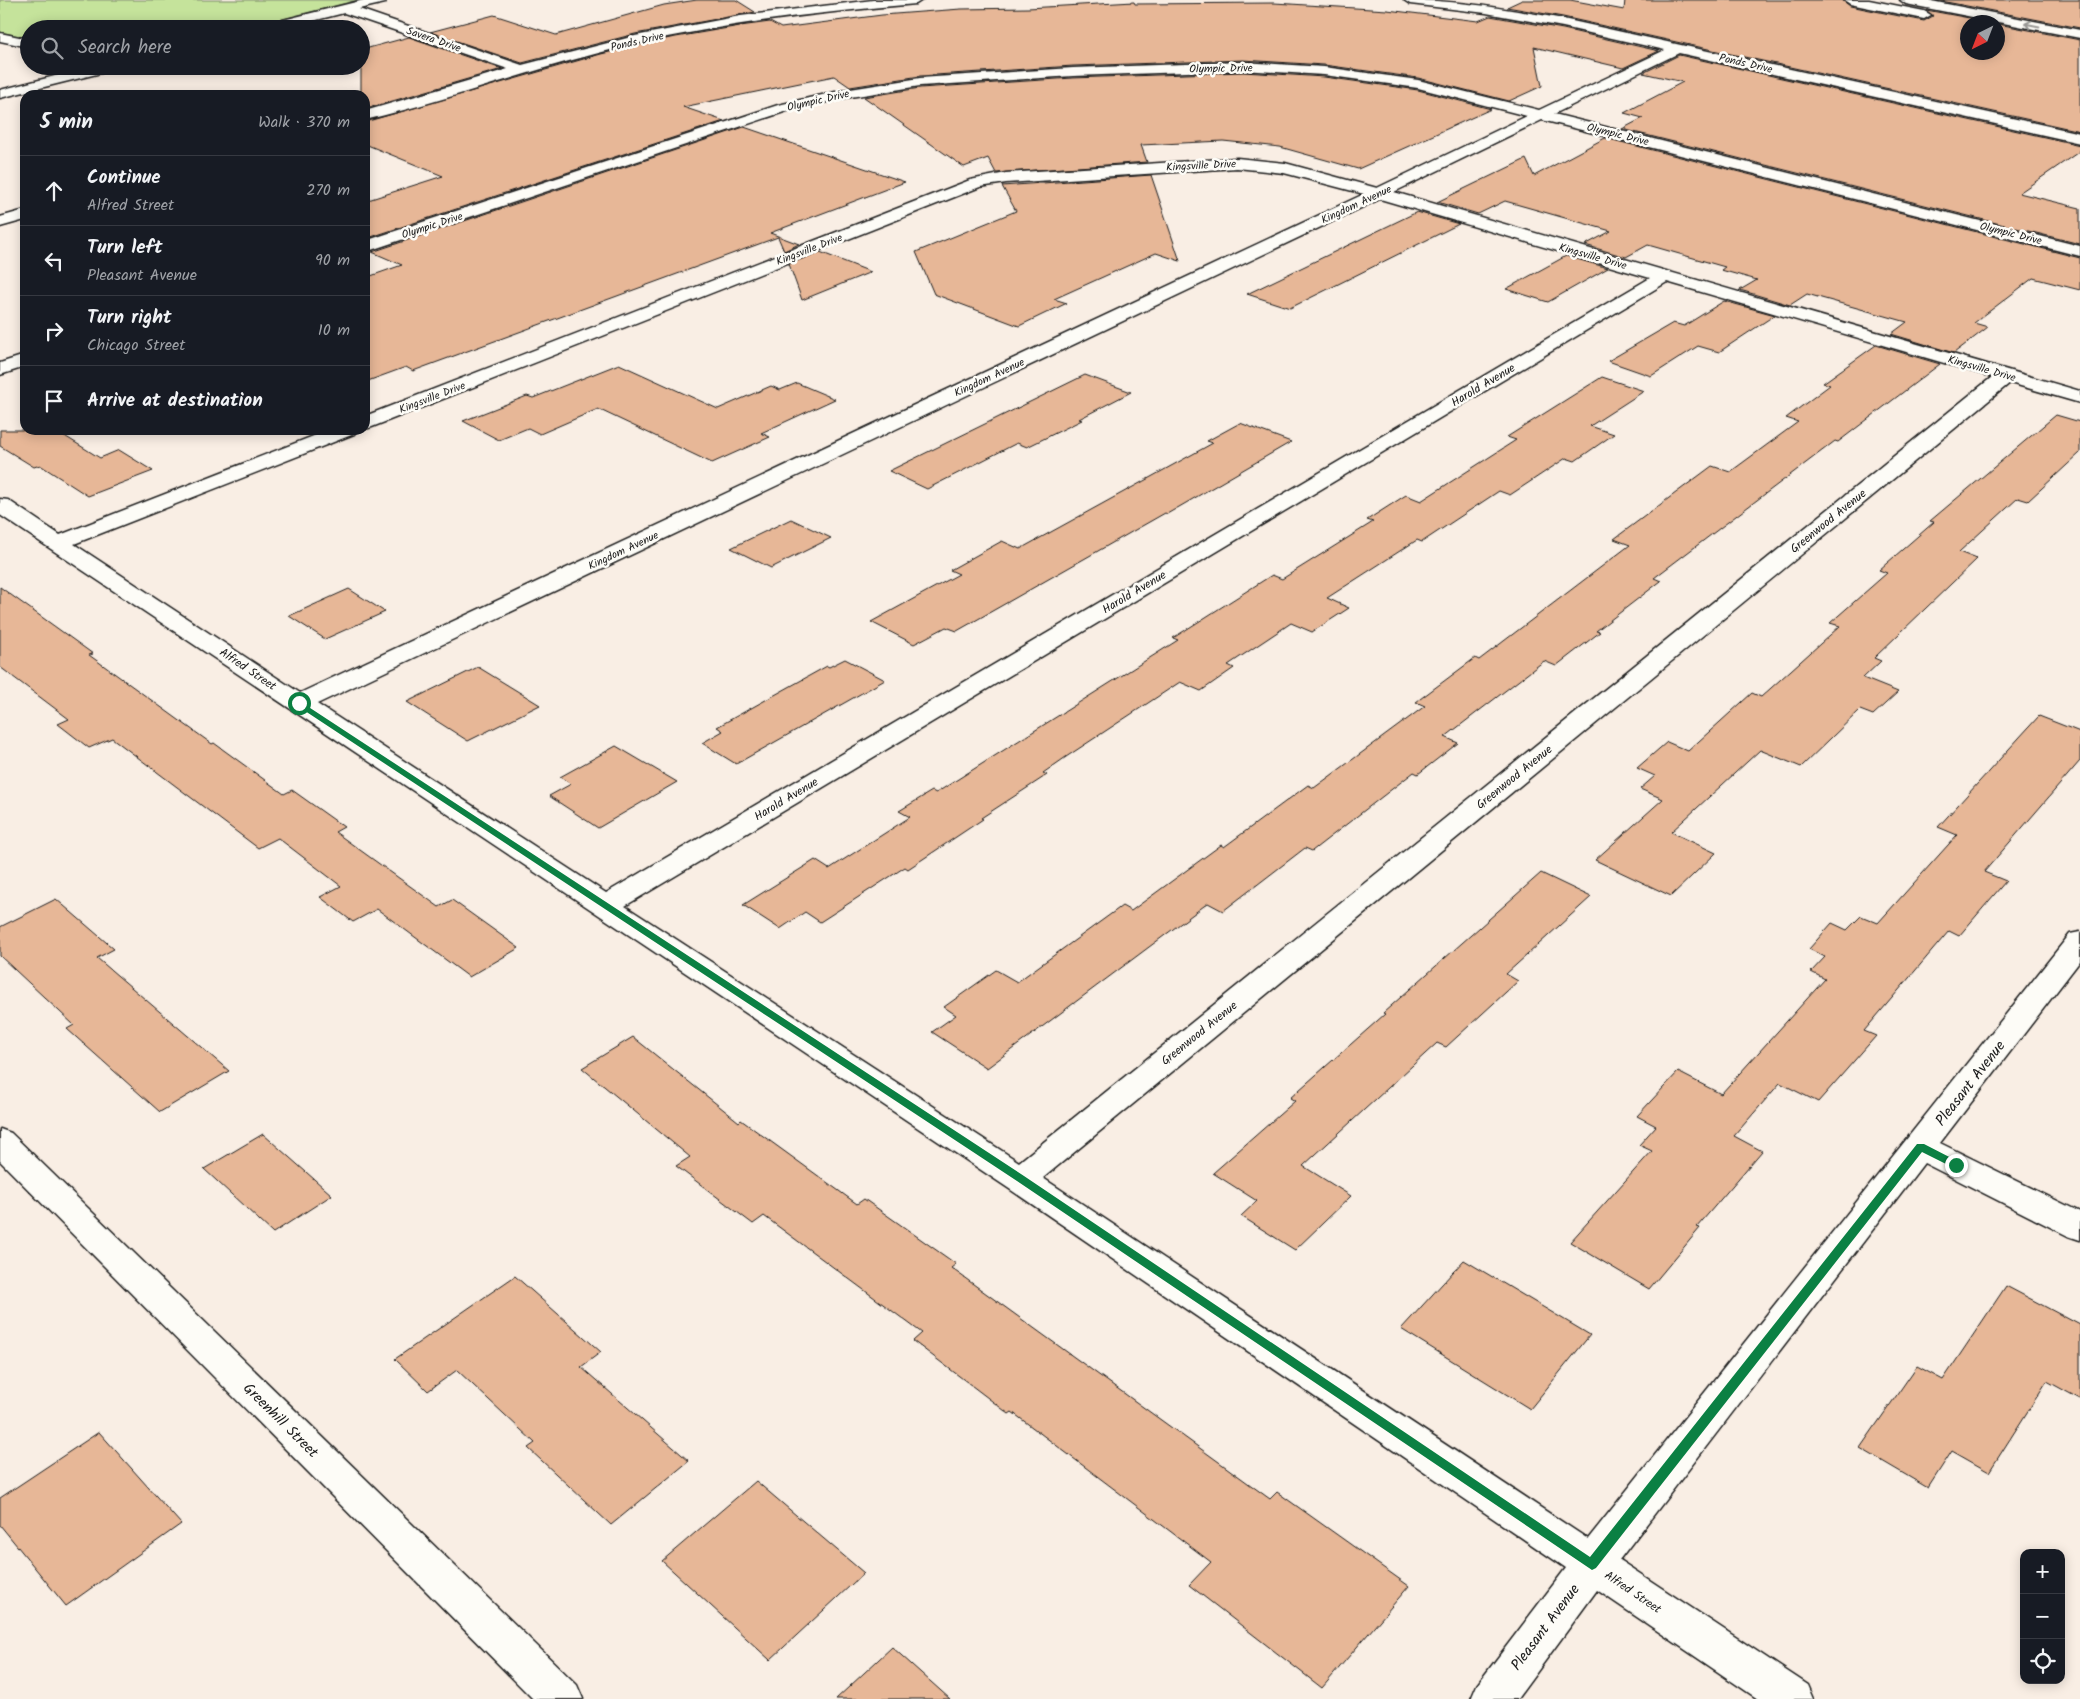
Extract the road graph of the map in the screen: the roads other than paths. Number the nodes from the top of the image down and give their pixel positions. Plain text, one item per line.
1 (380, 0) edge
2 (916, 0) edge
3 (1410, 0) edge
4 (1850, 0) edge
5 (1906, 0) edge
6 (345, 9) junction
7 (300, 20) edge
8 (1960, 22) edge
9 (2005, 31) edge
10 (2080, 34) edge
11 (0, 37) edge
12 (20, 41) edge
13 (2080, 46) edge
14 (1678, 48) junction
15 (523, 70) junction
16 (75, 75) edge
17 (0, 94) edge
18 (1541, 114) junction
19 (370, 115) edge
20 (2080, 138) edge
21 (1379, 193) junction
22 (20, 216) edge
23 (0, 222) edge
24 (370, 245) edge
25 (2080, 251) edge
26 (1664, 277) junction
27 (20, 363) edge
28 (0, 369) edge
29 (2007, 375) junction
30 (2080, 397) edge
31 (370, 421) edge
32 (334, 435) edge
33 (0, 505) edge
34 (58, 543) junction
35 (299, 703) junction
36 (605, 906) junction
37 (2080, 941) edge
38 (0, 1140) edge
39 (1920, 1147) junction
40 (1020, 1178) junction
41 (2080, 1226) edge
42 (1592, 1564) junction
43 (562, 1699) edge
44 (1492, 1699) edge
45 (1793, 1699) edge

1 - 6 street
2 - 15 street, Ponds Drive
3 - 14 street, Ponds Drive
4 - 8 street
10 -> 5 street
6 - 7 street
6 - 15 street, Savera Drive
9 - 13 street
11 - 12 street
14 - 18 street, Kingdom Avenue
14 - 20 street, Ponds Drive
15 - 19 street, Ponds Drive
16 - 17 street
18 - 21 street, Kingdom Avenue
18 - 24 street, Olympic Drive
18 - 25 street, Olympic Drive
21 - 26 street, Kingsville Drive
21 - 31 street, Kingsville Drive
21 - 35 street, Kingdom Avenue
22 - 23 street
26 - 29 street, Kingsville Drive
26 - 36 street, Harold Avenue
27 - 28 street
29 - 30 street, Kingsville Drive
29 - 40 street, Greenwood Avenue
32 - 34 street
33 - 34 street, Alfred Street
34 - 35 street, Alfred Street
35 - 36 street, Alfred Street
36 - 40 street, Alfred Street
37 - 39 street, Pleasant Avenue
38 - 43 street, Greenhill Street
39 - 41 street
39 - 42 street, Pleasant Avenue
40 - 42 street, Alfred Street
42 - 44 street, Pleasant Avenue
42 - 45 street, Alfred Street

